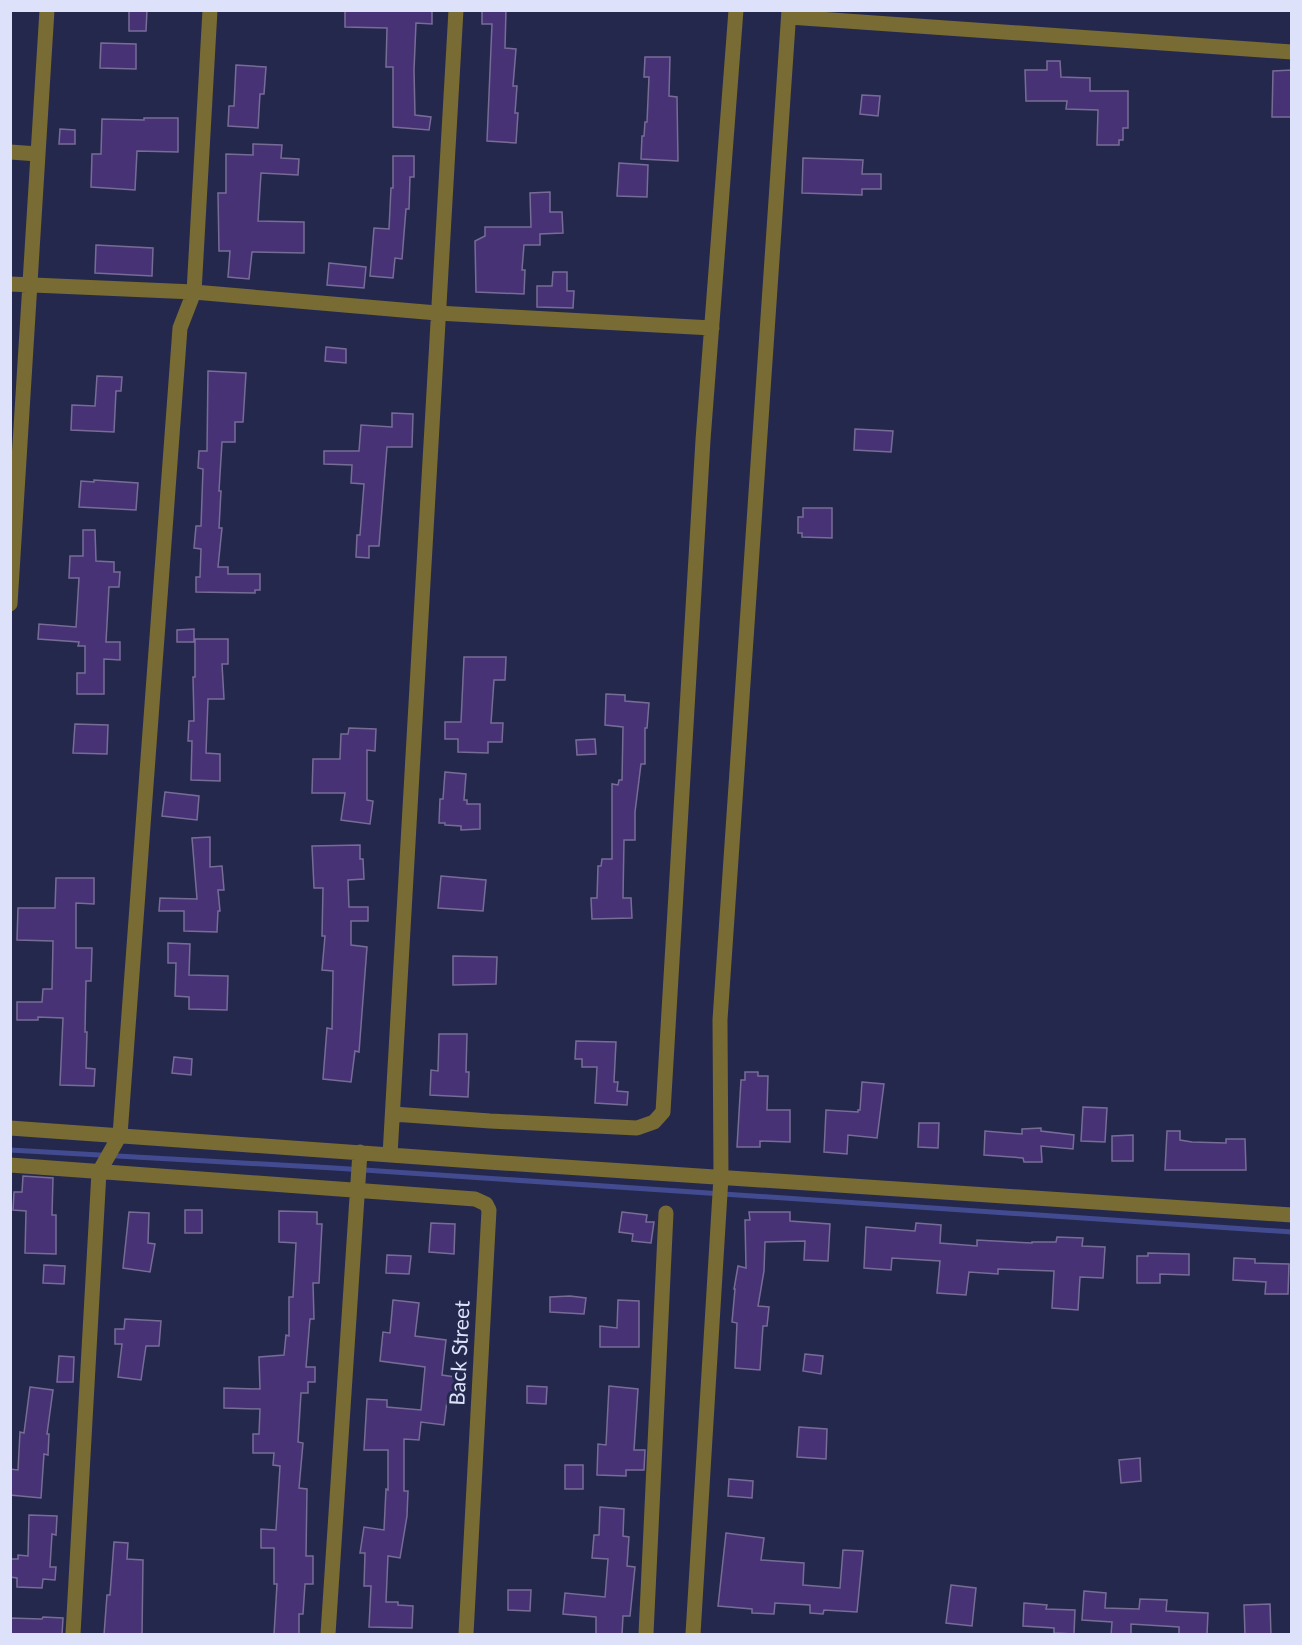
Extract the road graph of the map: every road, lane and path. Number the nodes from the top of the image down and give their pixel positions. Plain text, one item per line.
1 (46, 10) edge
2 (210, 10) edge
3 (456, 10) edge
4 (736, 10) edge
5 (789, 14) edge
6 (1292, 52) edge
7 (10, 152) edge
8 (38, 154) junction
9 (10, 284) edge
10 (30, 285) junction
11 (194, 292) junction
12 (437, 313) junction
13 (712, 328) junction
14 (16, 427) edge
15 (10, 604) edge
16 (393, 1114) junction
17 (10, 1128) edge
18 (120, 1135) junction
19 (360, 1152) junction
20 (390, 1155) junction
21 (10, 1165) edge
22 (99, 1172) junction
23 (721, 1177) junction
24 (357, 1190) junction
25 (666, 1213) dead end
26 (1292, 1215) edge
27 (73, 1635) edge
28 (328, 1635) edge
29 (466, 1635) edge
30 (646, 1635) edge
31 (693, 1635) edge

1 - 8 street
2 - 11 street
3 - 12 street
4 - 13 street
5 - 6 street
5 - 23 street
7 - 8 street
8 - 10 street
9 - 10 street
10 - 11 street
10 - 14 street
11 - 12 street
11 - 18 street
12 - 13 street
12 - 16 street
13 - 16 street
14 - 15 street
16 - 20 street
17 - 18 street
18 - 19 street
18 - 22 street
19 - 20 street
19 - 24 street
20 - 23 street
21 - 22 street
22 - 24 street
22 - 27 street
23 - 26 street
23 - 31 street
24 - 28 street
24 - 29 street, Back Street
25 - 30 street

